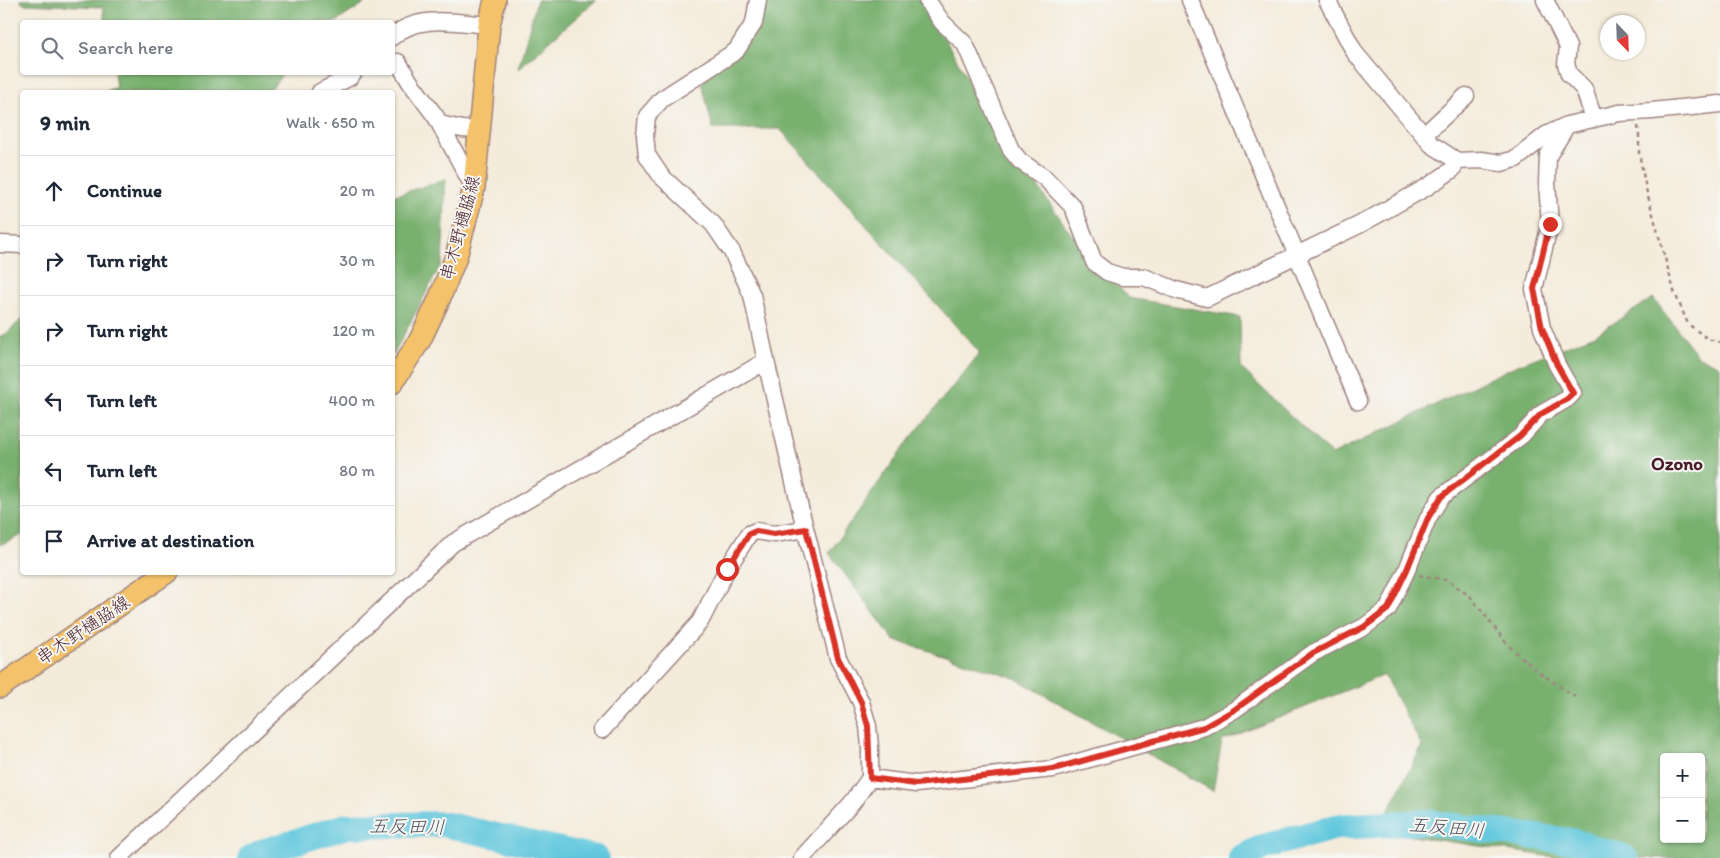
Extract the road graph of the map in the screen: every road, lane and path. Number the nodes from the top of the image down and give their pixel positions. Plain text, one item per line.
1 (495, 0) edge
2 (758, 0) edge
3 (927, 0) edge
4 (1190, 0) edge
5 (1327, 0) edge
6 (1545, 0) edge
7 (489, 25) junction
8 (395, 34) edge
9 (398, 62) dead end
10 (352, 75) edge
11 (324, 90) edge
12 (1466, 96) dead end
13 (1720, 104) edge
14 (1637, 112) junction
15 (1594, 119) junction
16 (440, 124) junction
17 (1568, 125) junction
18 (479, 130) junction
19 (1424, 135) junction
20 (1457, 162) junction
21 (474, 188) junction
22 (0, 244) edge
23 (20, 245) edge
24 (1296, 256) junction
25 (1720, 342) edge
26 (766, 361) junction
27 (395, 378) edge
28 (1358, 401) dead end
29 (806, 529) junction
30 (1406, 572) junction
31 (163, 575) edge
32 (0, 687) edge
33 (1575, 697) dead end
34 (602, 730) dead end
35 (870, 778) junction
36 (119, 858) edge
37 (802, 858) edge

1 - 7 main road, 串木野樋脇線
2 - 26 street
3 - 24 street
4 - 24 street
5 - 19 street
6 - 15 street
7 - 8 street
7 - 18 main road, 串木野樋脇線
9 - 16 street
10 - 11 street
12 - 19 street
13 - 14 street
14 - 15 street
14 - 25 path
15 - 17 street
16 - 18 street
16 - 21 street
17 - 20 street
17 - 30 street
18 - 21 main road, 串木野樋脇線
19 - 20 street
20 - 24 street
21 - 27 main road, 串木野樋脇線
22 - 23 street
24 - 28 street
26 - 29 street
26 - 36 street
29 - 34 street
29 - 35 street
30 - 33 path
30 - 35 street
31 - 32 main road, 串木野樋脇線
35 - 37 street

